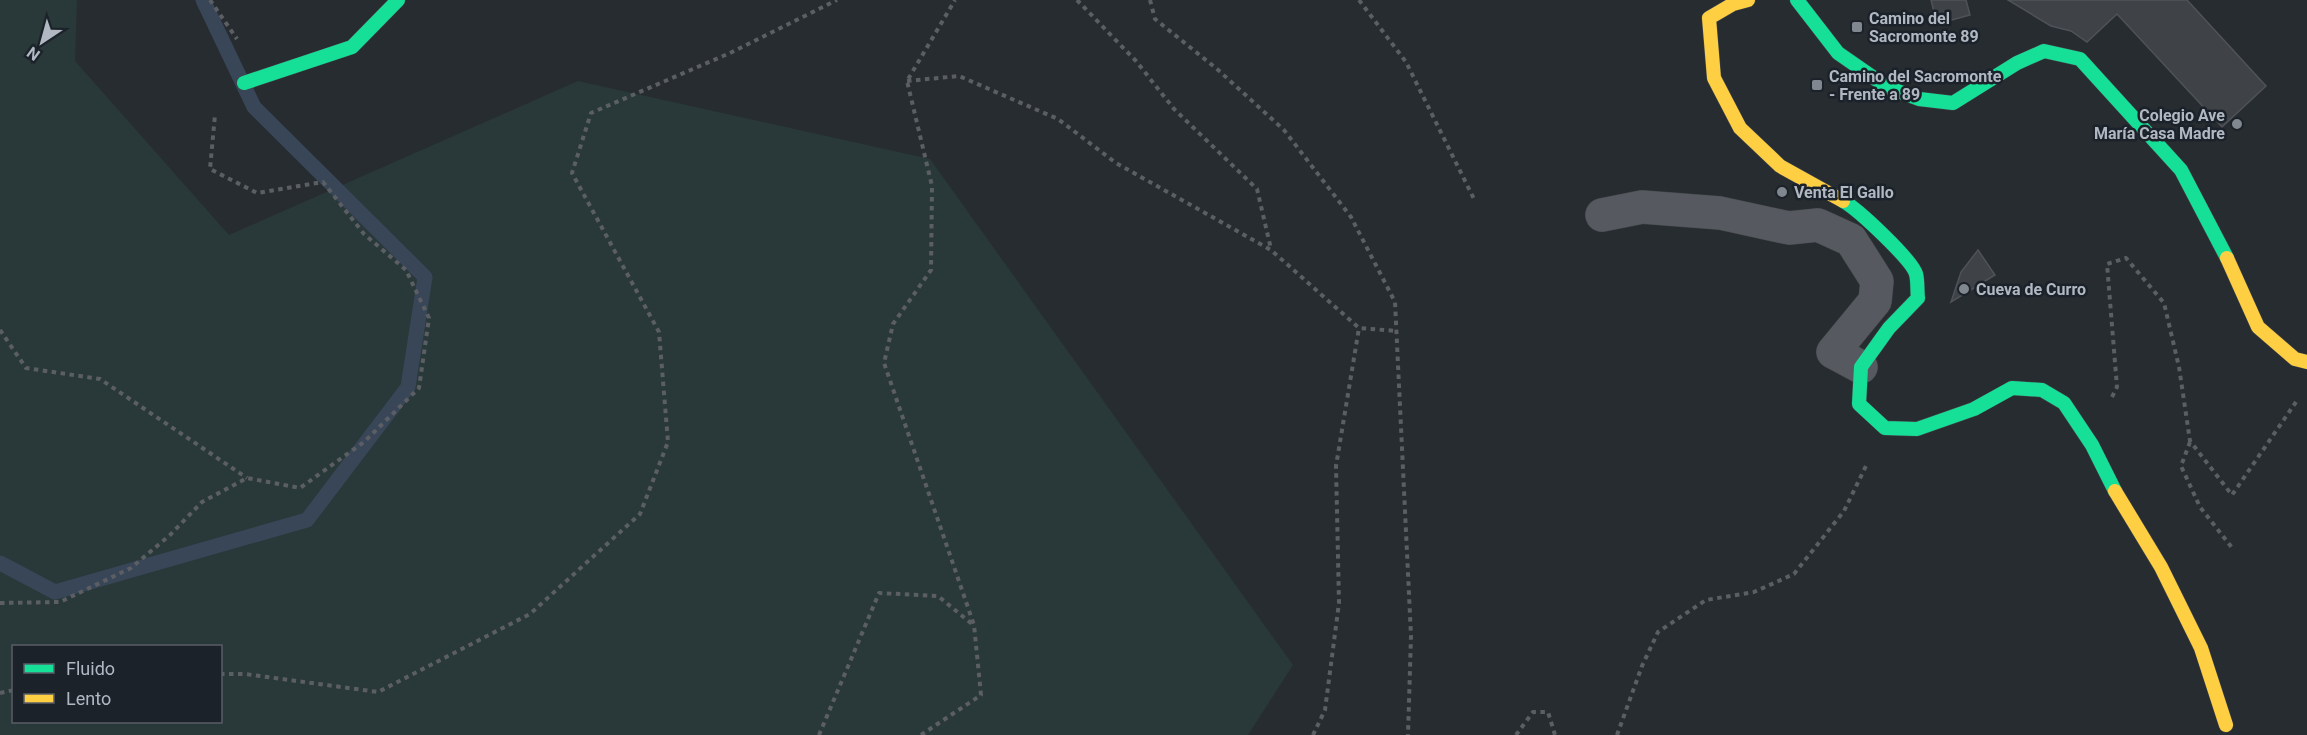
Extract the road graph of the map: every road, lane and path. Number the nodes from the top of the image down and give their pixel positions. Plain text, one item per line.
1 (210, 0) edge
2 (398, 0) edge
3 (837, 0) edge
4 (955, 0) edge
5 (1077, 0) edge
6 (1150, 0) edge
7 (1359, 0) edge
8 (1748, 0) edge
9 (1797, 0) edge
10 (907, 81) junction
11 (244, 83) junction
12 (1474, 199) dead end
13 (1602, 215) dead end
14 (1271, 250) junction
15 (1359, 328) junction
16 (0, 330) edge
17 (1397, 331) junction
18 (2307, 362) edge
19 (1861, 367) junction
20 (2301, 394) dead end
21 (1885, 428) junction
22 (2190, 441) junction
23 (2092, 445) junction
24 (247, 478) junction
25 (2233, 549) dead end
26 (0, 603) edge
27 (974, 625) junction
28 (222, 674) edge
29 (2232, 730) edge
30 (819, 735) edge
31 (921, 735) edge
32 (1313, 735) edge
33 (1408, 735) edge
34 (1516, 735) edge
35 (1556, 735) edge
36 (1617, 735) edge

1 - 11 path
2 - 11 street
3 - 28 path
4 - 10 path
5 - 14 path
6 - 17 path
7 - 12 path
8 - 19 street
9 - 18 street
10 - 14 path
10 - 27 path
11 - 24 path
13 - 19 street
14 - 15 path
15 - 17 path
15 - 32 path
16 - 24 path
17 - 33 path
19 - 21 street
20 - 22 path
21 - 23 street
21 - 36 path
22 - 23 path
22 - 25 path
23 - 29 street
24 - 26 path
27 - 30 path
27 - 31 path
34 - 35 path

